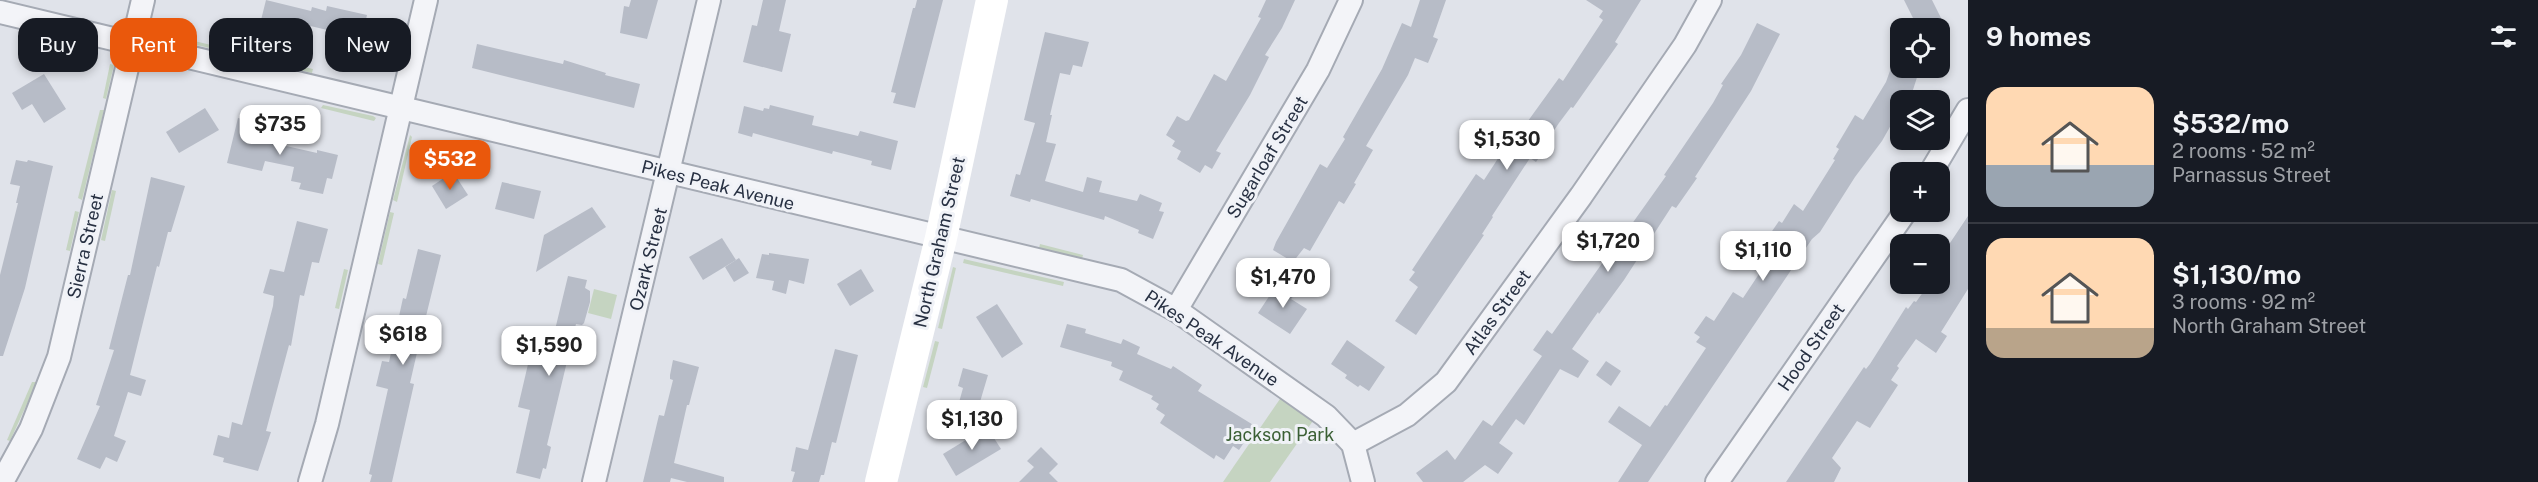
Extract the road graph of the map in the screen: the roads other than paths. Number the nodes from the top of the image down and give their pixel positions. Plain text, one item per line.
1 (143, 0) edge
2 (426, 0) edge
3 (709, 0) edge
4 (992, 0) edge
5 (1351, 0) edge
6 (1710, 0) edge
7 (0, 12) edge
8 (138, 18) edge
9 (110, 39) edge
10 (197, 59) edge
11 (125, 72) edge
12 (402, 108) junction
13 (1968, 110) edge
14 (1937, 162) edge
15 (669, 172) junction
16 (1898, 222) edge
17 (941, 238) junction
18 (1176, 310) junction
19 (1353, 444) junction
20 (2, 482) edge
21 (310, 482) edge
22 (594, 482) edge
23 (881, 482) edge
24 (1364, 482) edge
25 (1717, 482) edge

1 - 8 street, Sierra Street
2 - 12 street
3 - 15 street, Ozark Street
4 - 17 main road, North Graham Street
5 - 18 street, Sugarloaf Street
6 - 19 street, Atlas Street
7 - 9 street, Pikes Peak Avenue
10 - 12 street, Pikes Peak Avenue
11 - 20 street, Sierra Street
12 - 15 street, Pikes Peak Avenue
12 - 21 street
13 - 14 street
15 - 17 street, Pikes Peak Avenue
15 - 22 street, Ozark Street
16 - 25 street, Hood Street
17 - 18 street, Pikes Peak Avenue
17 - 23 main road, North Graham Street
18 - 19 street, Pikes Peak Avenue
19 - 24 street, Pikes Peak Avenue

